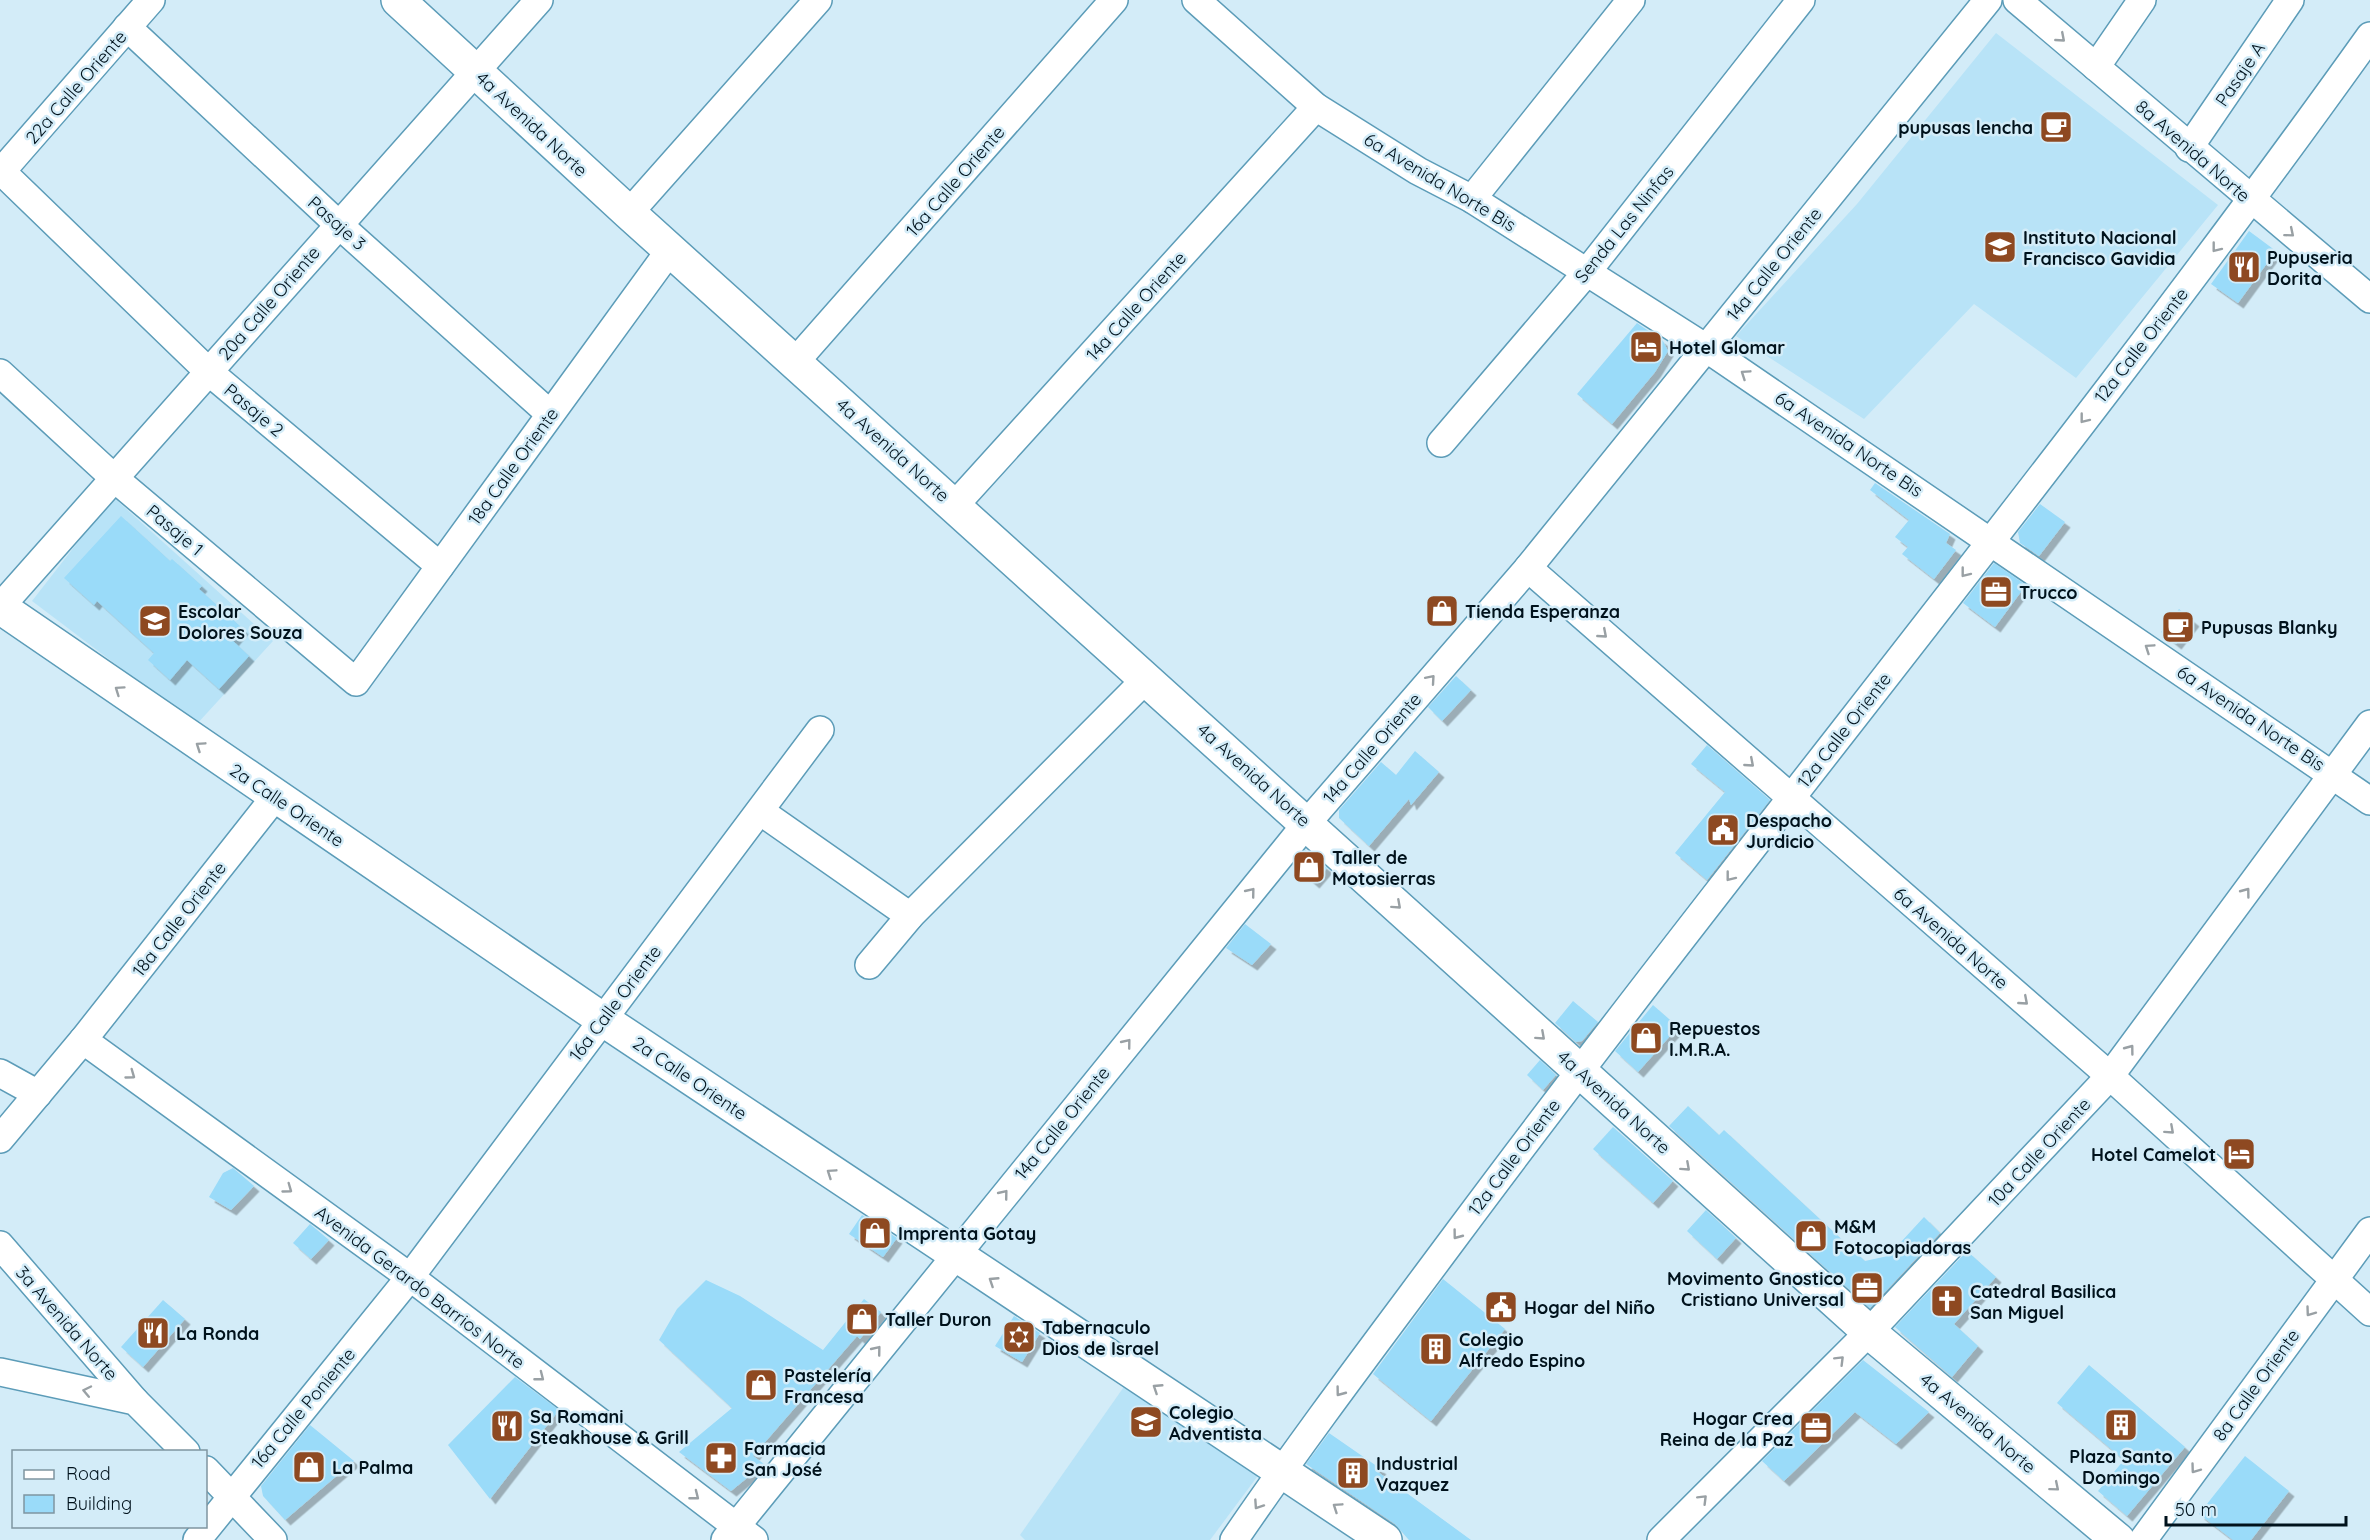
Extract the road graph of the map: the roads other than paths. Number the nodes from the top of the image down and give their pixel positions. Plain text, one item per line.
1 (151, 0) edge
2 (398, 0) edge
3 (539, 0) edge
4 (818, 0) edge
5 (1114, 0) edge
6 (1196, 0) edge
7 (1631, 0) edge
8 (1801, 0) edge
9 (1988, 0) edge
10 (2017, 0) edge
11 (2142, 0) edge
12 (2290, 0) edge
13 (127, 27) junction
14 (2370, 36) edge
15 (2096, 67) junction
16 (476, 72) junction
17 (1316, 107) junction
18 (2189, 148) junction
19 (1, 172) edge
20 (1472, 199) junction
21 (2252, 201) junction
22 (629, 213) junction
23 (338, 224) junction
24 (670, 250) junction
25 (1587, 272) junction
26 (2370, 299) edge
27 (1706, 348) junction
28 (795, 362) junction
29 (0, 372) edge
30 (209, 372) junction
31 (550, 414) junction
32 (1441, 443) dead end
33 (114, 478) junction
34 (955, 505) junction
35 (1991, 540) junction
36 (440, 566) junction
37 (1528, 568) junction
38 (0, 607) edge
39 (1143, 675) junction
40 (356, 682) joint
41 (2370, 724) edge
42 (820, 730) dead end
43 (2334, 774) junction
44 (275, 797) junction
45 (1791, 798) junction
46 (2370, 801) edge
47 (760, 811) junction
48 (1307, 823) junction
49 (910, 916) junction
50 (869, 965) dead end
51 (602, 1019) junction
52 (83, 1040) junction
53 (1579, 1070) junction
54 (0, 1072) edge
55 (2110, 1076) junction
56 (38, 1094) junction
57 (0, 1139) edge
58 (2370, 1231) edge
59 (0, 1245) edge
60 (954, 1255) junction
61 (410, 1277) junction
62 (2334, 1280) junction
63 (2370, 1312) edge
64 (1869, 1332) junction
65 (0, 1372) edge
66 (135, 1401) junction
67 (184, 1450) edge
68 (1282, 1470) junction
69 (207, 1471) edge
70 (231, 1495) junction
71 (207, 1526) edge
72 (205, 1528) edge
73 (738, 1536) edge
74 (196, 1540) edge
75 (273, 1540) edge
76 (1234, 1540) edge
77 (1385, 1540) edge
78 (1661, 1540) edge
79 (2118, 1540) edge
80 (2143, 1540) edge

1 - 13 street, 22a Calle Oriente
2 - 16 main road, 4a Avenida Norte
3 - 16 street, 20a Calle Oriente
4 - 22 street
5 - 28 street, 16a Calle Oriente
6 - 17 street
7 - 20 street
8 - 25 street, Senda Las Ninfas
9 - 27 street, 14a Calle Oriente
10 -> 15 street, 8a Avenida Norte
11 - 15 street
12 - 18 street, Pasaje A
13 - 19 street, 22a Calle Oriente
13 - 23 street, Pasaje 3
14 - 21 street, 12a Calle Oriente
15 - 18 street, 8a Avenida Norte
16 - 22 main road, 4a Avenida Norte
16 - 23 street, 20a Calle Oriente
17 - 20 street, 6a Avenida Norte Bis
17 - 34 street, 14a Calle Oriente
18 - 21 street, 8a Avenida Norte
19 - 30 street, Pasaje 2
20 - 25 street, 6a Avenida Norte Bis
21 -> 26 street, 8a Avenida Norte
21 -> 35 street, 12a Calle Oriente
22 - 24 main road, 4a Avenida Norte
23 - 30 street, 20a Calle Oriente
23 - 31 street, Pasaje 3
24 - 28 main road, 4a Avenida Norte
24 - 31 street, 18a Calle Oriente
25 - 27 street, 6a Avenida Norte Bis
25 - 32 street, Senda Las Ninfas
35 -> 27 street, 6a Avenida Norte Bis
27 - 37 street, 14a Calle Oriente
28 - 34 main road, 4a Avenida Norte
29 - 33 street, Pasaje 1
30 - 33 street, 20a Calle Oriente
30 - 36 street, Pasaje 2
31 - 36 street, 18a Calle Oriente
33 - 38 street, 20a Calle Oriente
33 - 40 street, Pasaje 1
34 - 39 main road, 4a Avenida Norte
43 -> 35 street, 6a Avenida Norte Bis
35 -> 45 street, 12a Calle Oriente
36 - 40 street, 18a Calle Oriente
37 -> 45 street, 6a Avenida Norte
48 -> 37 street, 14a Calle Oriente
44 -> 38 main road, 2a Calle Oriente
39 - 48 main road, 4a Avenida Norte
39 - 49 street
41 - 43 street, 10a Calle Oriente
42 - 47 street, 16a Calle Oriente
43 - 46 street, 6a Avenida Norte Bis
55 -> 43 street, 10a Calle Oriente
44 - 51 main road, 2a Calle Oriente
44 - 52 street, 18a Calle Oriente
45 -> 53 street, 12a Calle Oriente
45 -> 55 street, 6a Avenida Norte
47 - 49 street
47 - 51 street, 16a Calle Oriente
48 -> 53 main road, 4a Avenida Norte
60 -> 48 street, 14a Calle Oriente
49 - 50 street
60 -> 51 main road, 2a Calle Oriente
51 - 61 street, 16a Calle Oriente
52 - 56 street, 18a Calle Oriente
52 -> 61 street, Avenida Gerardo Barrios Norte
53 -> 64 main road, 4a Avenida Norte
53 -> 68 street, 12a Calle Oriente
54 - 56 street
55 -> 62 street, 6a Avenida Norte
55 - 64 street, 10a Calle Oriente
56 - 57 street, 18a Calle Oriente
58 - 62 street, 8a Calle Oriente
59 - 66 street, 3a Avenida Norte
68 -> 60 main road, 2a Calle Oriente
73 -> 60 street, 14a Calle Oriente
61 - 70 street, 16a Calle Poniente
61 -> 73 street, Avenida Gerardo Barrios Norte
62 - 63 street, 6a Avenida Norte
62 -> 80 street, 8a Calle Oriente
78 -> 64 street, 10a Calle Oriente
64 -> 79 main road, 4a Avenida Norte
66 -> 65 street, 3a Avenida Norte
66 - 67 street, 3a Avenida Norte
68 -> 76 street, 12a Calle Oriente
77 -> 68 main road, 2a Calle Oriente
69 - 70 street
70 - 71 street, 16a Calle Poniente
70 - 75 street
72 - 74 street, 16a Calle Poniente

